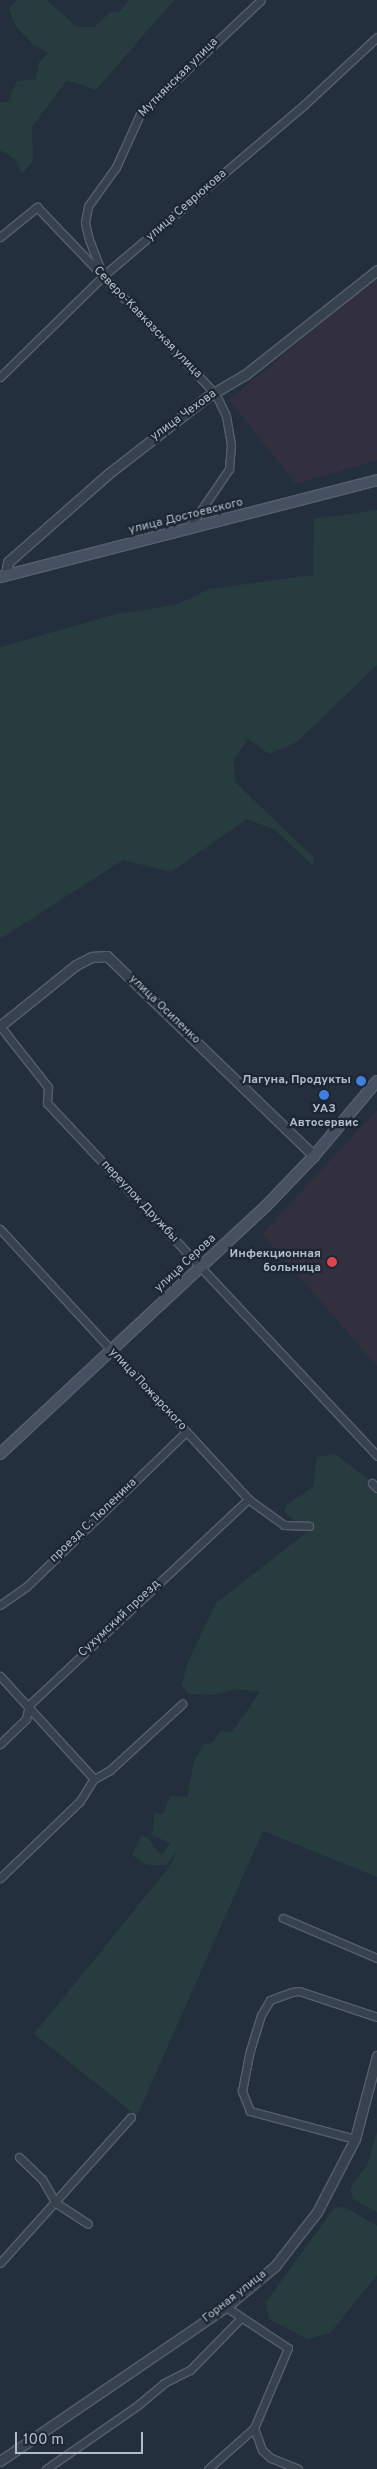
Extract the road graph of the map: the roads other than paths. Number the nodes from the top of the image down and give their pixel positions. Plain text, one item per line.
1 (261, 0) edge
2 (377, 37) edge
3 (0, 237) edge
4 (377, 270) edge
5 (103, 276) junction
6 (0, 377) edge
7 (215, 394) junction
8 (377, 480) edge
9 (188, 530) junction
10 (3, 576) edge
11 (0, 1026) edge
12 (377, 1081) edge
13 (314, 1156) junction
14 (0, 1229) edge
15 (201, 1268) junction
16 (110, 1351) junction
17 (186, 1432) junction
18 (0, 1454) edge
19 (377, 1456) edge
20 (248, 1499) junction
21 (309, 1526) dead end
22 (0, 1606) edge
23 (0, 1676) edge
24 (182, 1704) dead end
25 (29, 1705) junction
26 (0, 1744) edge
27 (94, 1779) junction
28 (0, 1878) edge
29 (283, 1918) dead end
30 (377, 1958) edge
31 (377, 2017) edge
32 (377, 2056) edge
33 (131, 2117) dead end
34 (354, 2139) junction
35 (19, 2157) dead end
36 (56, 2203) junction
37 (88, 2224) dead end
38 (0, 2263) edge
39 (226, 2307) junction
40 (241, 2318) junction
41 (254, 2428) junction
42 (0, 2461) edge
43 (46, 2469) edge
44 (208, 2469) edge
45 (298, 2469) edge

1 - 5 street, Мутнянская улица
2 - 5 street, улица Севрюкова
3 - 5 street, Северо-Кавказская улица
4 - 7 street, улица Чехова
5 - 6 street, улица Севрюкова
5 - 7 street, Северо-Кавказская улица
7 - 9 street, Северо-Кавказская улица
7 - 10 street, улица Чехова
8 - 9 main road, улица Достоевского
9 - 10 main road, улица Достоевского
11 - 13 street, улица Осипенко
11 - 15 street, переулок Дружбы
12 - 13 main road, улица Серова
13 - 15 main road, улица Серова
14 - 16 street, улица Пожарского
15 - 16 main road, улица Серова
15 - 19 street, переулок Дружбы
16 - 17 street, улица Пожарского
16 - 18 main road, улица Серова
17 - 20 street, улица Пожарского
17 - 22 street, проезд С. Тюленина
20 - 21 street, улица Пожарского
20 - 25 street, Сухумский проезд
23 - 25 street
24 - 27 street
25 - 26 street, Сухумский проезд
25 - 27 street
27 - 28 street
29 - 30 street
31 - 34 street
32 - 34 street, Горная улица
33 - 36 street
34 - 39 street, Горная улица
35 - 36 street
36 - 37 street
36 - 38 street
39 - 40 street
39 - 42 street, Горная улица
40 - 41 street
40 - 43 street, Горная улица
41 - 44 street
41 - 45 street

